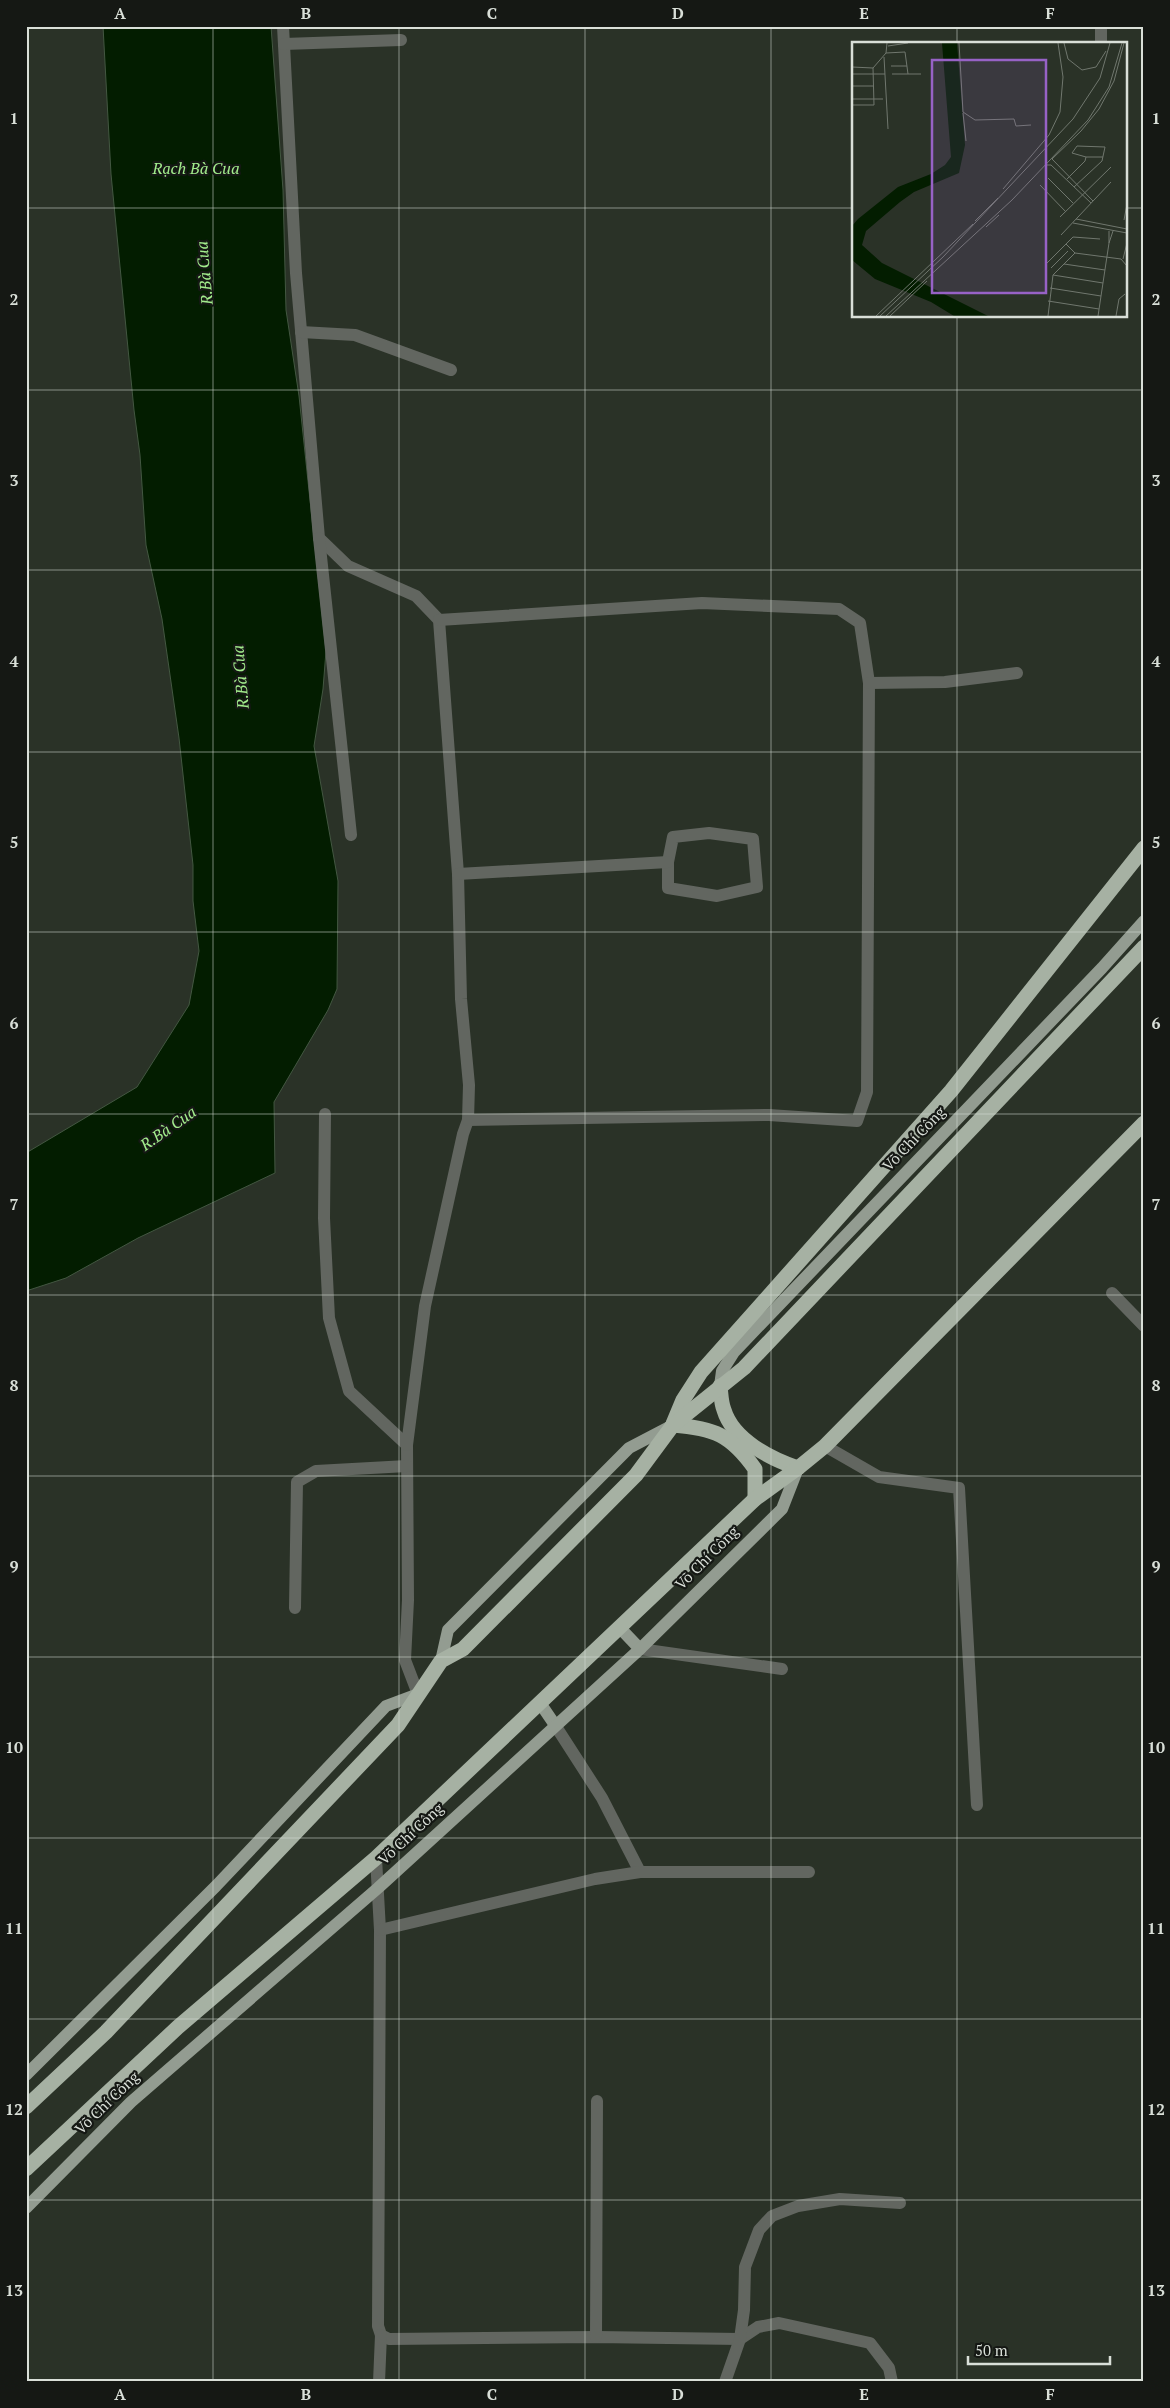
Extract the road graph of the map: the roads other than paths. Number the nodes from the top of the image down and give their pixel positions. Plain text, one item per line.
1 (283, 26) edge
2 (1101, 26) edge
3 (401, 40) dead end
4 (1102, 42) edge
5 (284, 44) junction
6 (301, 332) junction
7 (451, 370) dead end
8 (319, 538) junction
9 (439, 620) junction
10 (1017, 673) dead end
11 (869, 683) junction
12 (351, 834) dead end
13 (1144, 848) edge
14 (668, 862) junction
15 (458, 874) junction
16 (1144, 921) edge
17 (1144, 947) edge
18 (324, 1114) dead end
19 (468, 1120) junction
20 (1144, 1123) edge
21 (1112, 1293) dead end
22 (1144, 1326) edge
23 (720, 1386) junction
24 (673, 1425) junction
25 (407, 1445) junction
26 (824, 1446) junction
27 (407, 1466) junction
28 (798, 1468) junction
29 (755, 1498) junction
30 (295, 1608) dead end
31 (620, 1628) junction
32 (640, 1649) junction
33 (441, 1661) junction
34 (782, 1669) dead end
35 (418, 1694) junction
36 (540, 1703) junction
37 (555, 1725) junction
38 (977, 1805) dead end
39 (376, 1858) junction
40 (640, 1872) junction
41 (809, 1872) dead end
42 (378, 1888) junction
43 (380, 1930) junction
44 (26, 2075) edge
45 (597, 2101) dead end
46 (26, 2107) edge
47 (26, 2169) edge
48 (900, 2203) dead end
49 (26, 2208) edge
50 (381, 2335) junction
51 (596, 2337) junction
52 (740, 2339) junction
53 (379, 2382) edge
54 (725, 2382) edge
55 (892, 2382) edge

1 - 5 street
2 - 4 street
3 - 5 street
5 - 6 street
6 - 7 street
6 - 8 street
8 - 9 street
8 - 12 street
9 - 11 street
9 - 15 street
10 - 11 street
11 - 19 street
13 - 24 highway
14 - 14 street
14 - 15 street
15 - 19 street
16 - 23 main road, Võ Chí Công
17 - 23 highway
18 - 25 street
19 - 25 street
20 - 26 highway, Võ Chí Công
21 - 22 street
23 - 24 highway
23 - 28 highway
24 - 29 highway
24 - 33 highway
24 - 33 main road
25 - 27 street
26 - 28 highway, Võ Chí Công
26 - 38 street
27 - 30 street
27 - 35 street
28 - 29 highway, Võ Chí Công
28 - 32 main road, Võ Chí Công
29 - 31 highway, Võ Chí Công
31 - 32 main road
31 - 36 highway, Võ Chí Công
32 - 34 street
32 - 37 main road, Võ Chí Công
33 - 35 highway
35 - 44 main road
35 - 46 highway
36 - 37 main road
36 - 39 highway, Võ Chí Công
37 - 40 street
37 - 42 main road, Võ Chí Công
39 - 42 street
39 - 47 highway, Võ Chí Công
40 - 41 street
40 - 43 street
42 - 43 street
42 - 49 main road, Võ Chí Công
43 - 50 street
45 - 51 street
48 - 52 street
50 - 51 street
50 - 53 street
51 - 52 street
52 - 54 street
52 - 55 street

